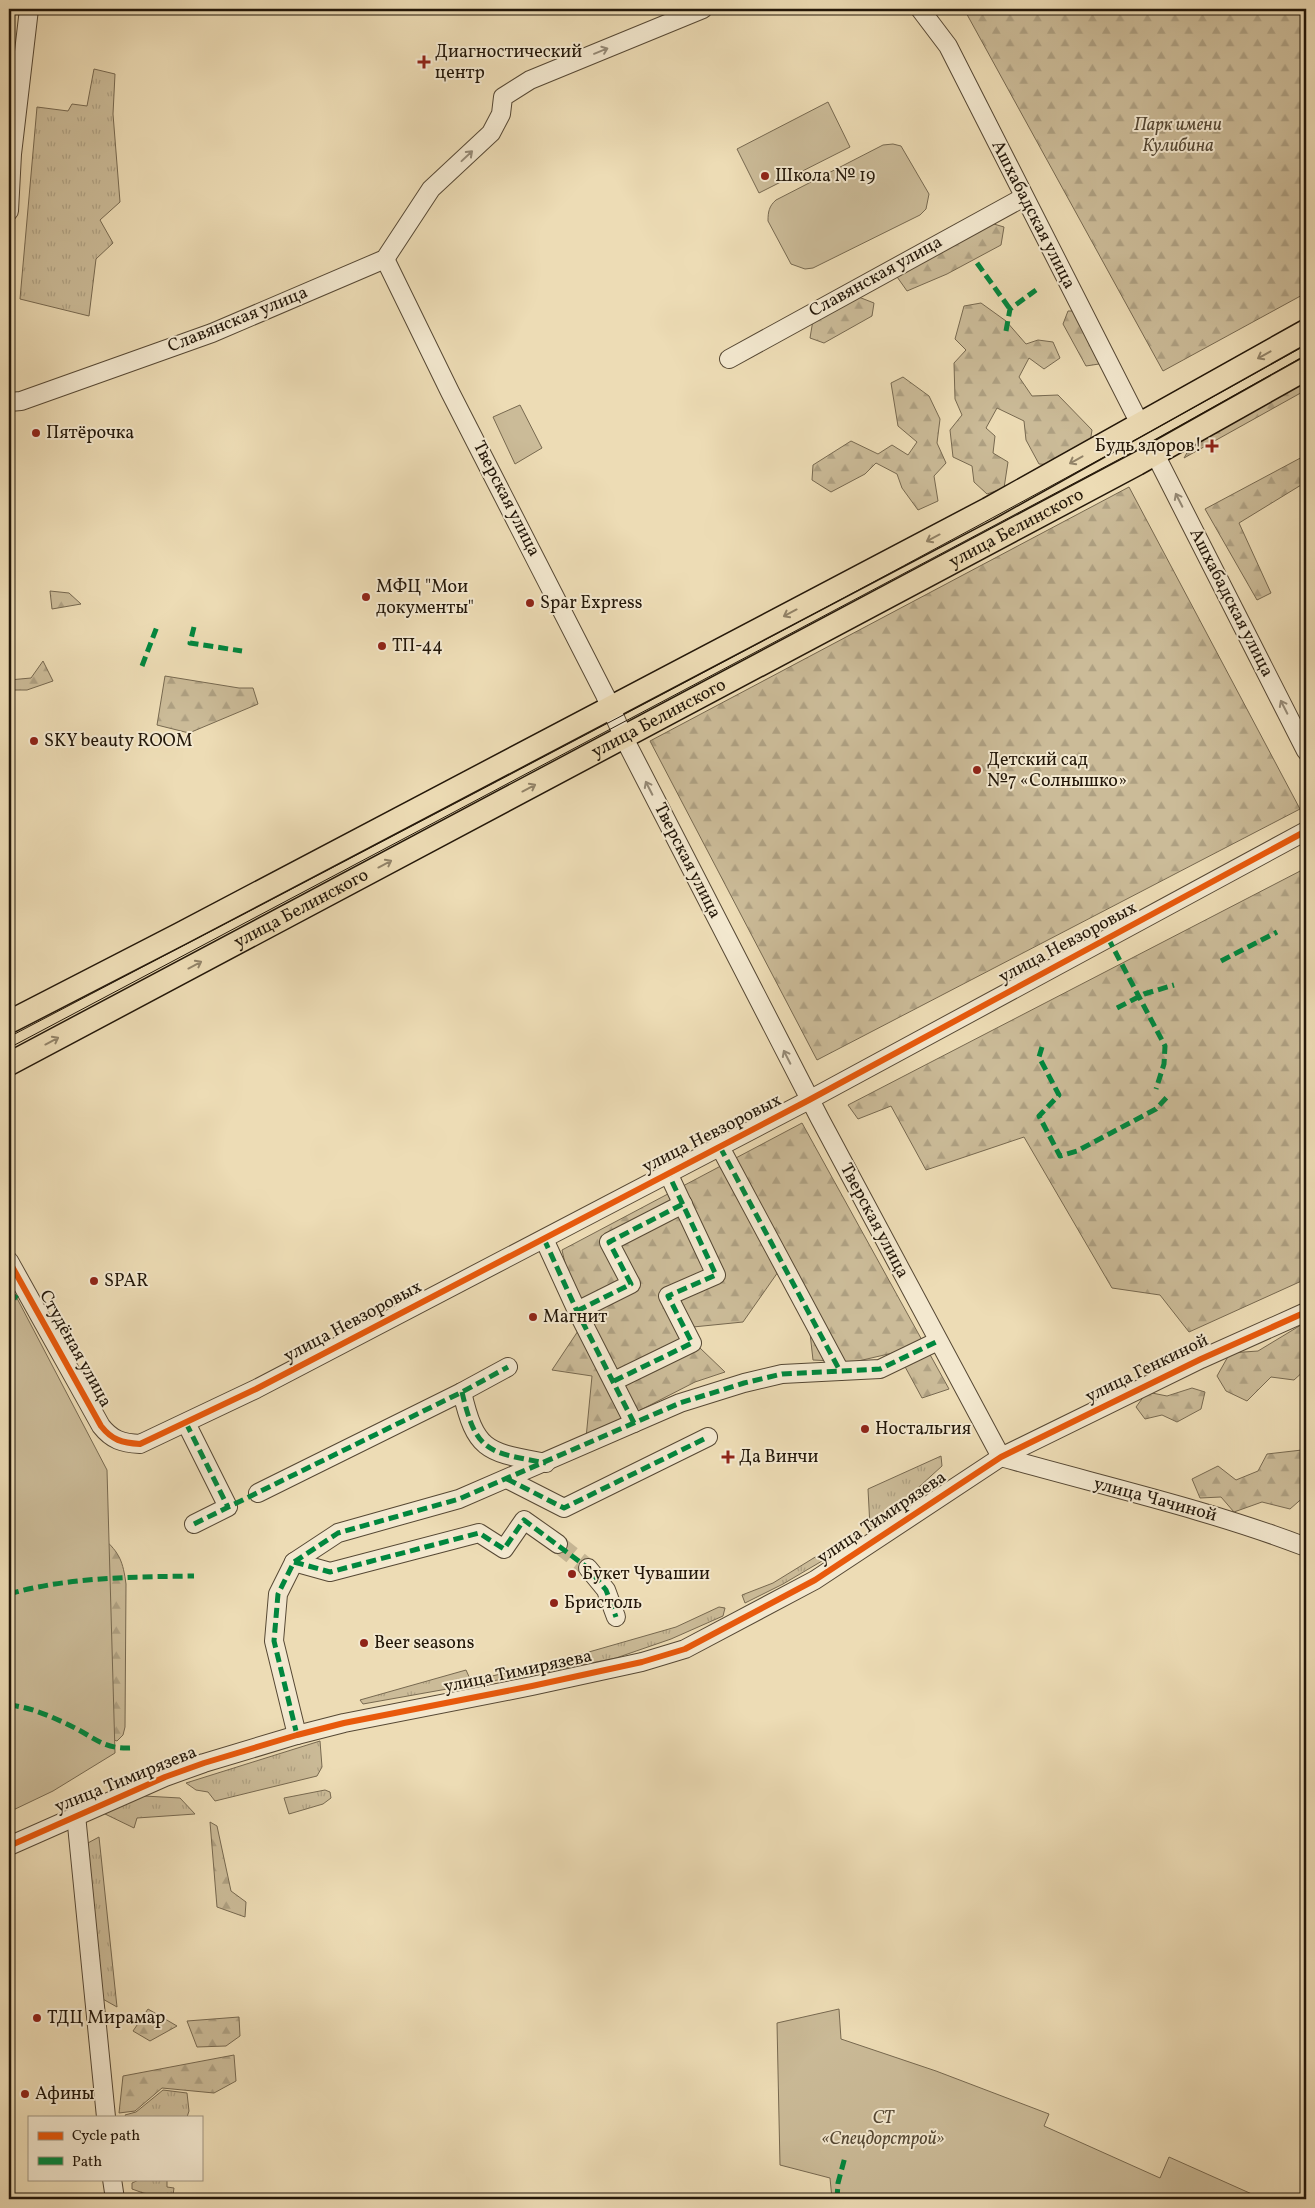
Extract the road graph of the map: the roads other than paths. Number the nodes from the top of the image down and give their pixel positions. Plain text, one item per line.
1 (28, 9) edge
2 (704, 9) edge
3 (920, 9) edge
4 (1024, 197) junction
5 (9, 211) edge
6 (385, 259) junction
7 (1306, 331) edge
8 (729, 359) dead end
9 (1306, 369) edge
10 (9, 402) edge
11 (1140, 424) junction
12 (1155, 454) junction
13 (612, 707) junction
14 (624, 738) junction
15 (1306, 751) edge
16 (1306, 831) edge
17 (9, 1022) edge
18 (9, 1064) edge
19 (810, 1100) junction
20 (720, 1147) junction
21 (668, 1173) junction
22 (683, 1204) junction
23 (544, 1239) junction
24 (9, 1262) edge
25 (577, 1311) junction
26 (1306, 1312) edge
27 (938, 1341) junction
28 (508, 1367) dead end
29 (840, 1372) junction
30 (614, 1381) junction
31 (462, 1392) junction
32 (186, 1423) junction
33 (634, 1424) junction
34 (708, 1437) dead end
35 (123, 1443) joint
36 (1002, 1457) junction
37 (546, 1462) junction
38 (508, 1479) junction
39 (258, 1493) dead end
40 (194, 1524) dead end
41 (558, 1544) tunnel mouth
42 (1306, 1547) edge
43 (294, 1562) junction
44 (588, 1568) tunnel mouth
45 (616, 1617) dead end
46 (297, 1735) junction
47 (76, 1815) junction
48 (9, 1846) edge
49 (106, 2116) edge
50 (112, 2180) edge
51 (115, 2199) edge

1 - 5 street
6 -> 2 street
3 - 4 street, Ашхабадская улица
4 - 8 street, Славянская улица
4 - 11 street, Ашхабадская улица
6 - 10 street, Славянская улица
6 - 13 street, Тверская улица
7 -> 11 main road, улица Белинского
9 - 12 main road, улица Белинского
11 -> 13 main road, улица Белинского
12 - 14 main road, улица Белинского
15 -> 12 street, Ашхабадская улица
13 - 14 street, Тверская улица
13 - 17 main road, улица Белинского
18 -> 14 main road, улица Белинского
19 -> 14 street, Тверская улица
16 - 19 street, улица Невзоровых
19 - 20 street, улица Невзоровых
19 - 27 street, Тверская улица
20 - 21 street, улица Невзоровых
20 - 29 street
21 - 22 street
21 - 23 street, улица Невзоровых
22 - 25 street
22 - 30 street
23 - 25 street
23 - 32 street, улица Невзоровых
24 - 35 street, Студёная улица
25 - 30 street
26 - 36 street, улица Генкиной
27 - 29 street
27 - 36 street, Тверская улица
28 - 31 street
29 - 33 street
30 - 33 street
31 - 37 street
31 - 39 street
32 - 35 street, улица Невзоровых
32 - 40 street
33 - 37 street
34 - 38 street
36 - 42 street, улица Чачиной
36 - 46 street, улица Тимирязева
37 - 38 street
38 - 43 street
41 - 43 street
43 - 46 street
44 - 45 street
46 - 47 street, улица Тимирязева
47 - 48 street, улица Тимирязева
47 - 49 street
50 - 51 street

